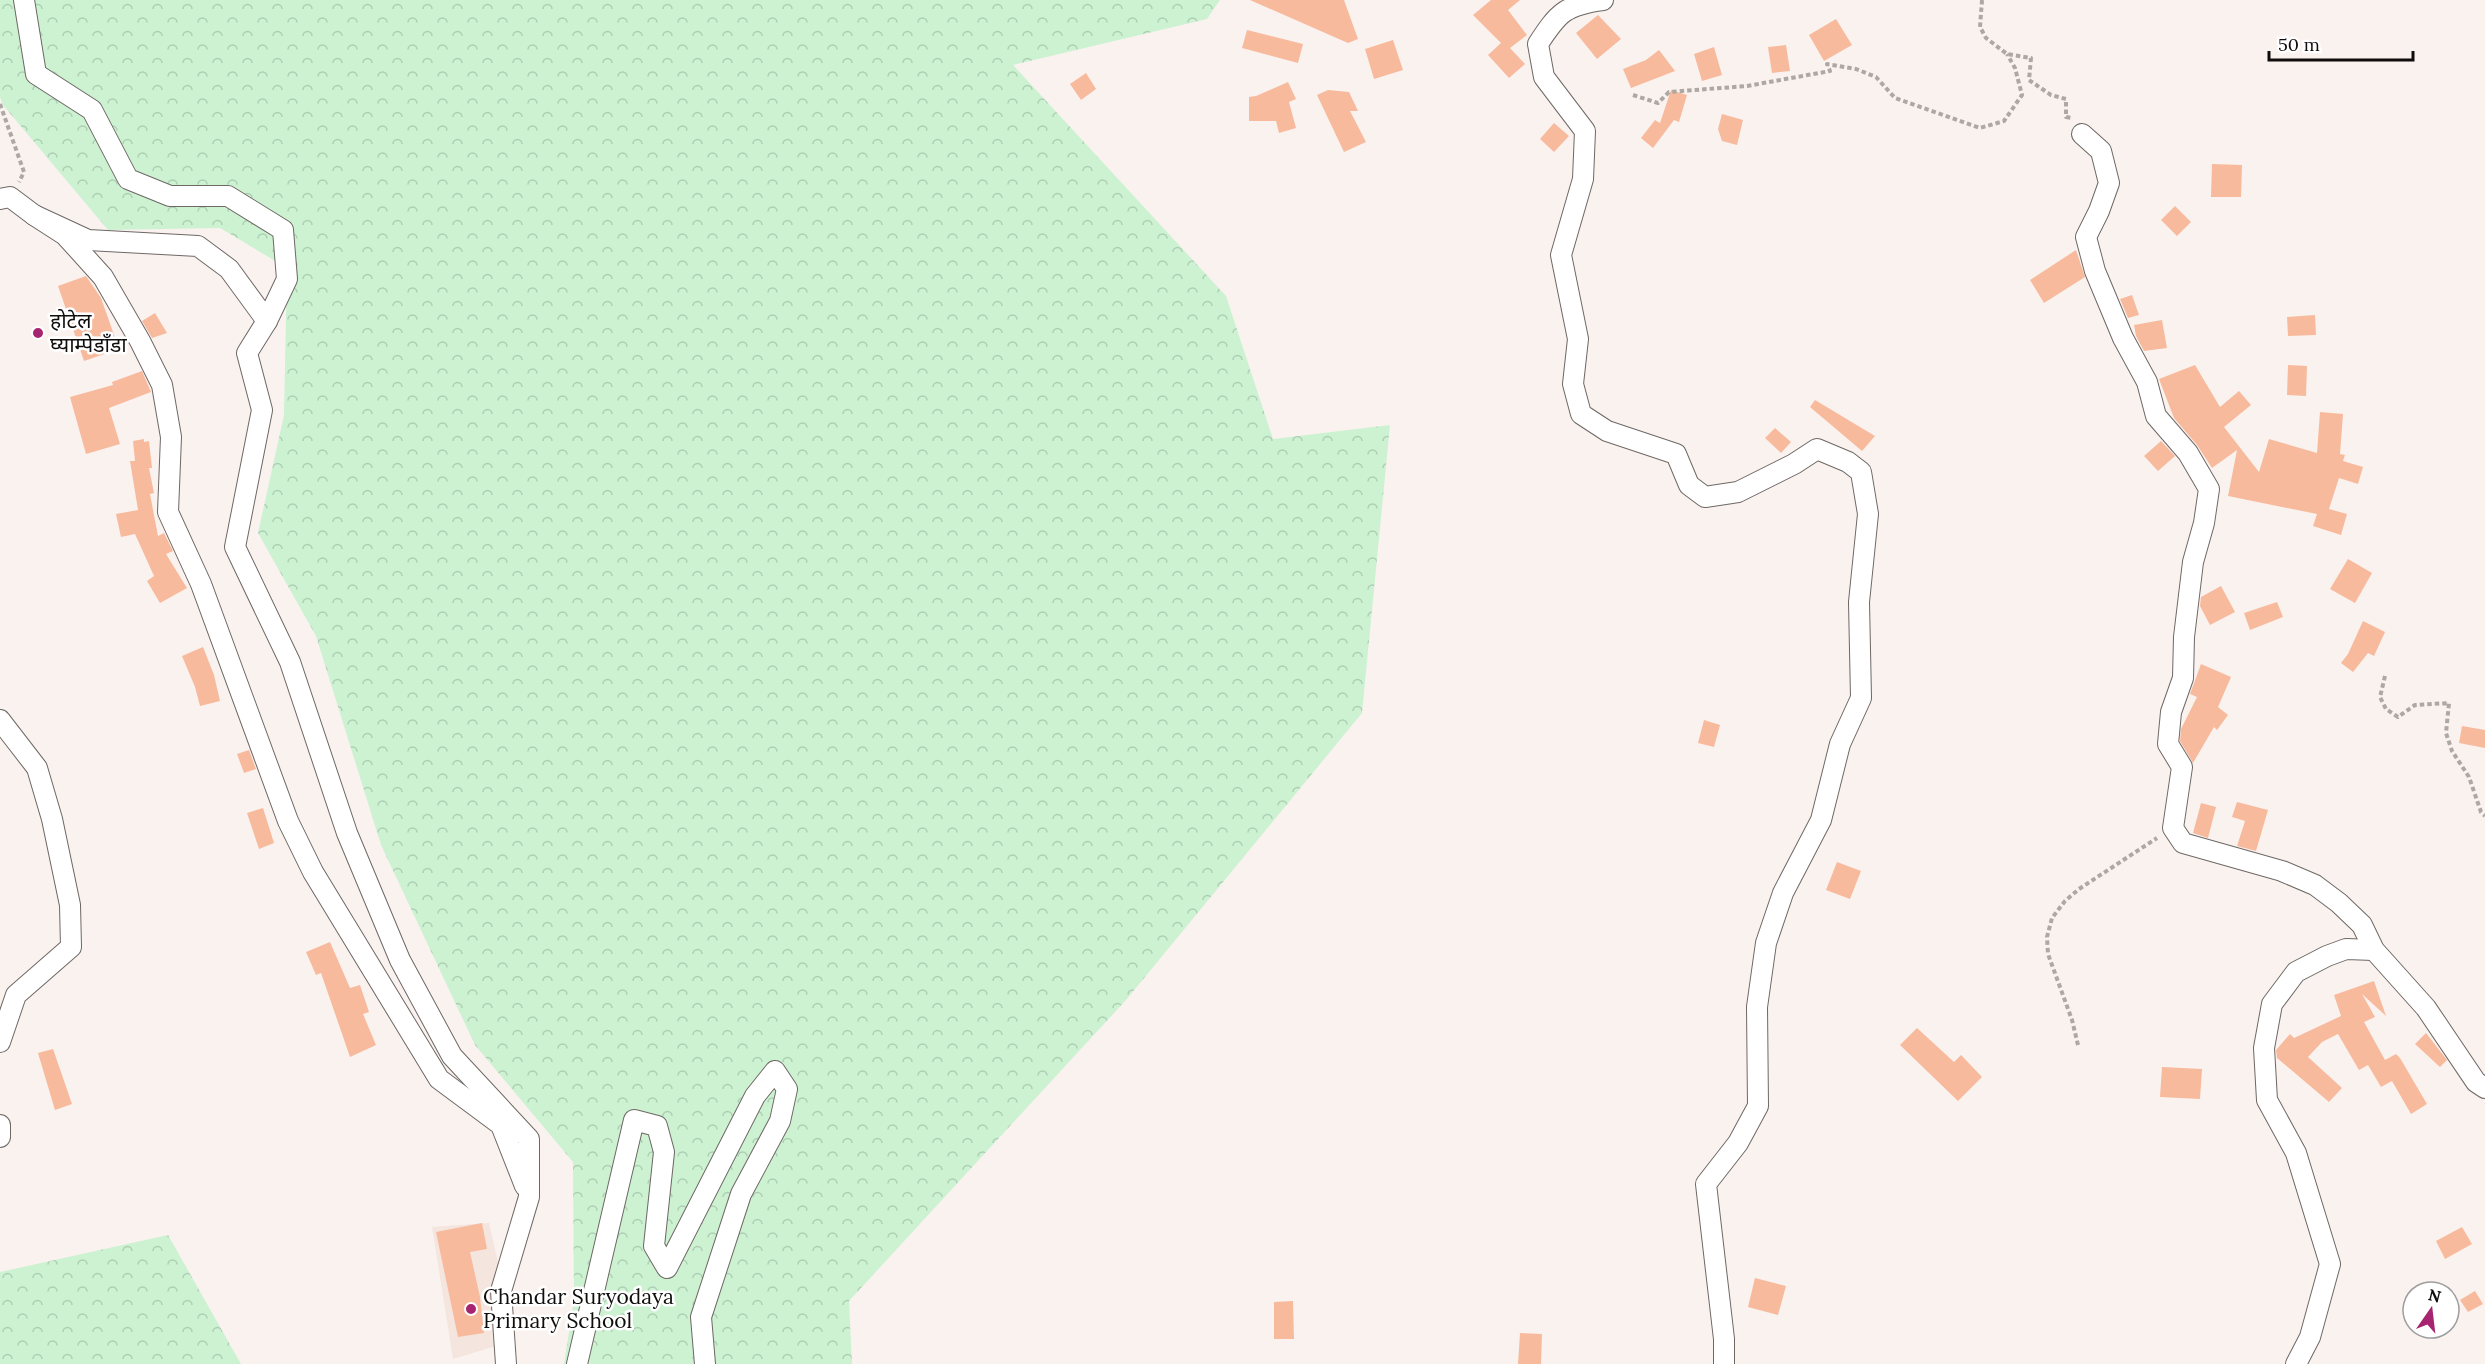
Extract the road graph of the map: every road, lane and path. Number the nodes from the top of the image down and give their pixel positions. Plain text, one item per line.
1 (24, 0) edge
2 (1603, 0) edge
3 (1982, 0) edge
4 (2007, 54) junction
5 (1633, 95) dead end
6 (0, 104) edge
7 (2082, 134) joint
8 (5, 198) edge
9 (34, 215) junction
10 (267, 321) junction
11 (2385, 676) dead end
12 (0, 720) edge
13 (2485, 816) edge
14 (2173, 828) junction
15 (2374, 950) junction
16 (0, 1042) edge
17 (2078, 1045) dead end
18 (2485, 1088) edge
19 (0, 1125) edge
20 (0, 1137) edge
21 (529, 1197) junction
22 (506, 1364) edge
23 (577, 1364) edge
24 (705, 1364) edge
25 (1724, 1364) edge
26 (2296, 1364) edge

1 - 10 street
2 - 25 street
3 - 4 path
4 - 5 path
4 - 7 path
6 - 8 path
7 - 14 street
8 - 9 street
9 - 10 street
9 - 21 street
10 - 21 street
11 - 13 path
12 - 16 street
14 - 15 street
14 - 17 path
15 - 18 street
15 - 26 street
19 - 20 street
21 - 22 street
23 - 24 street

